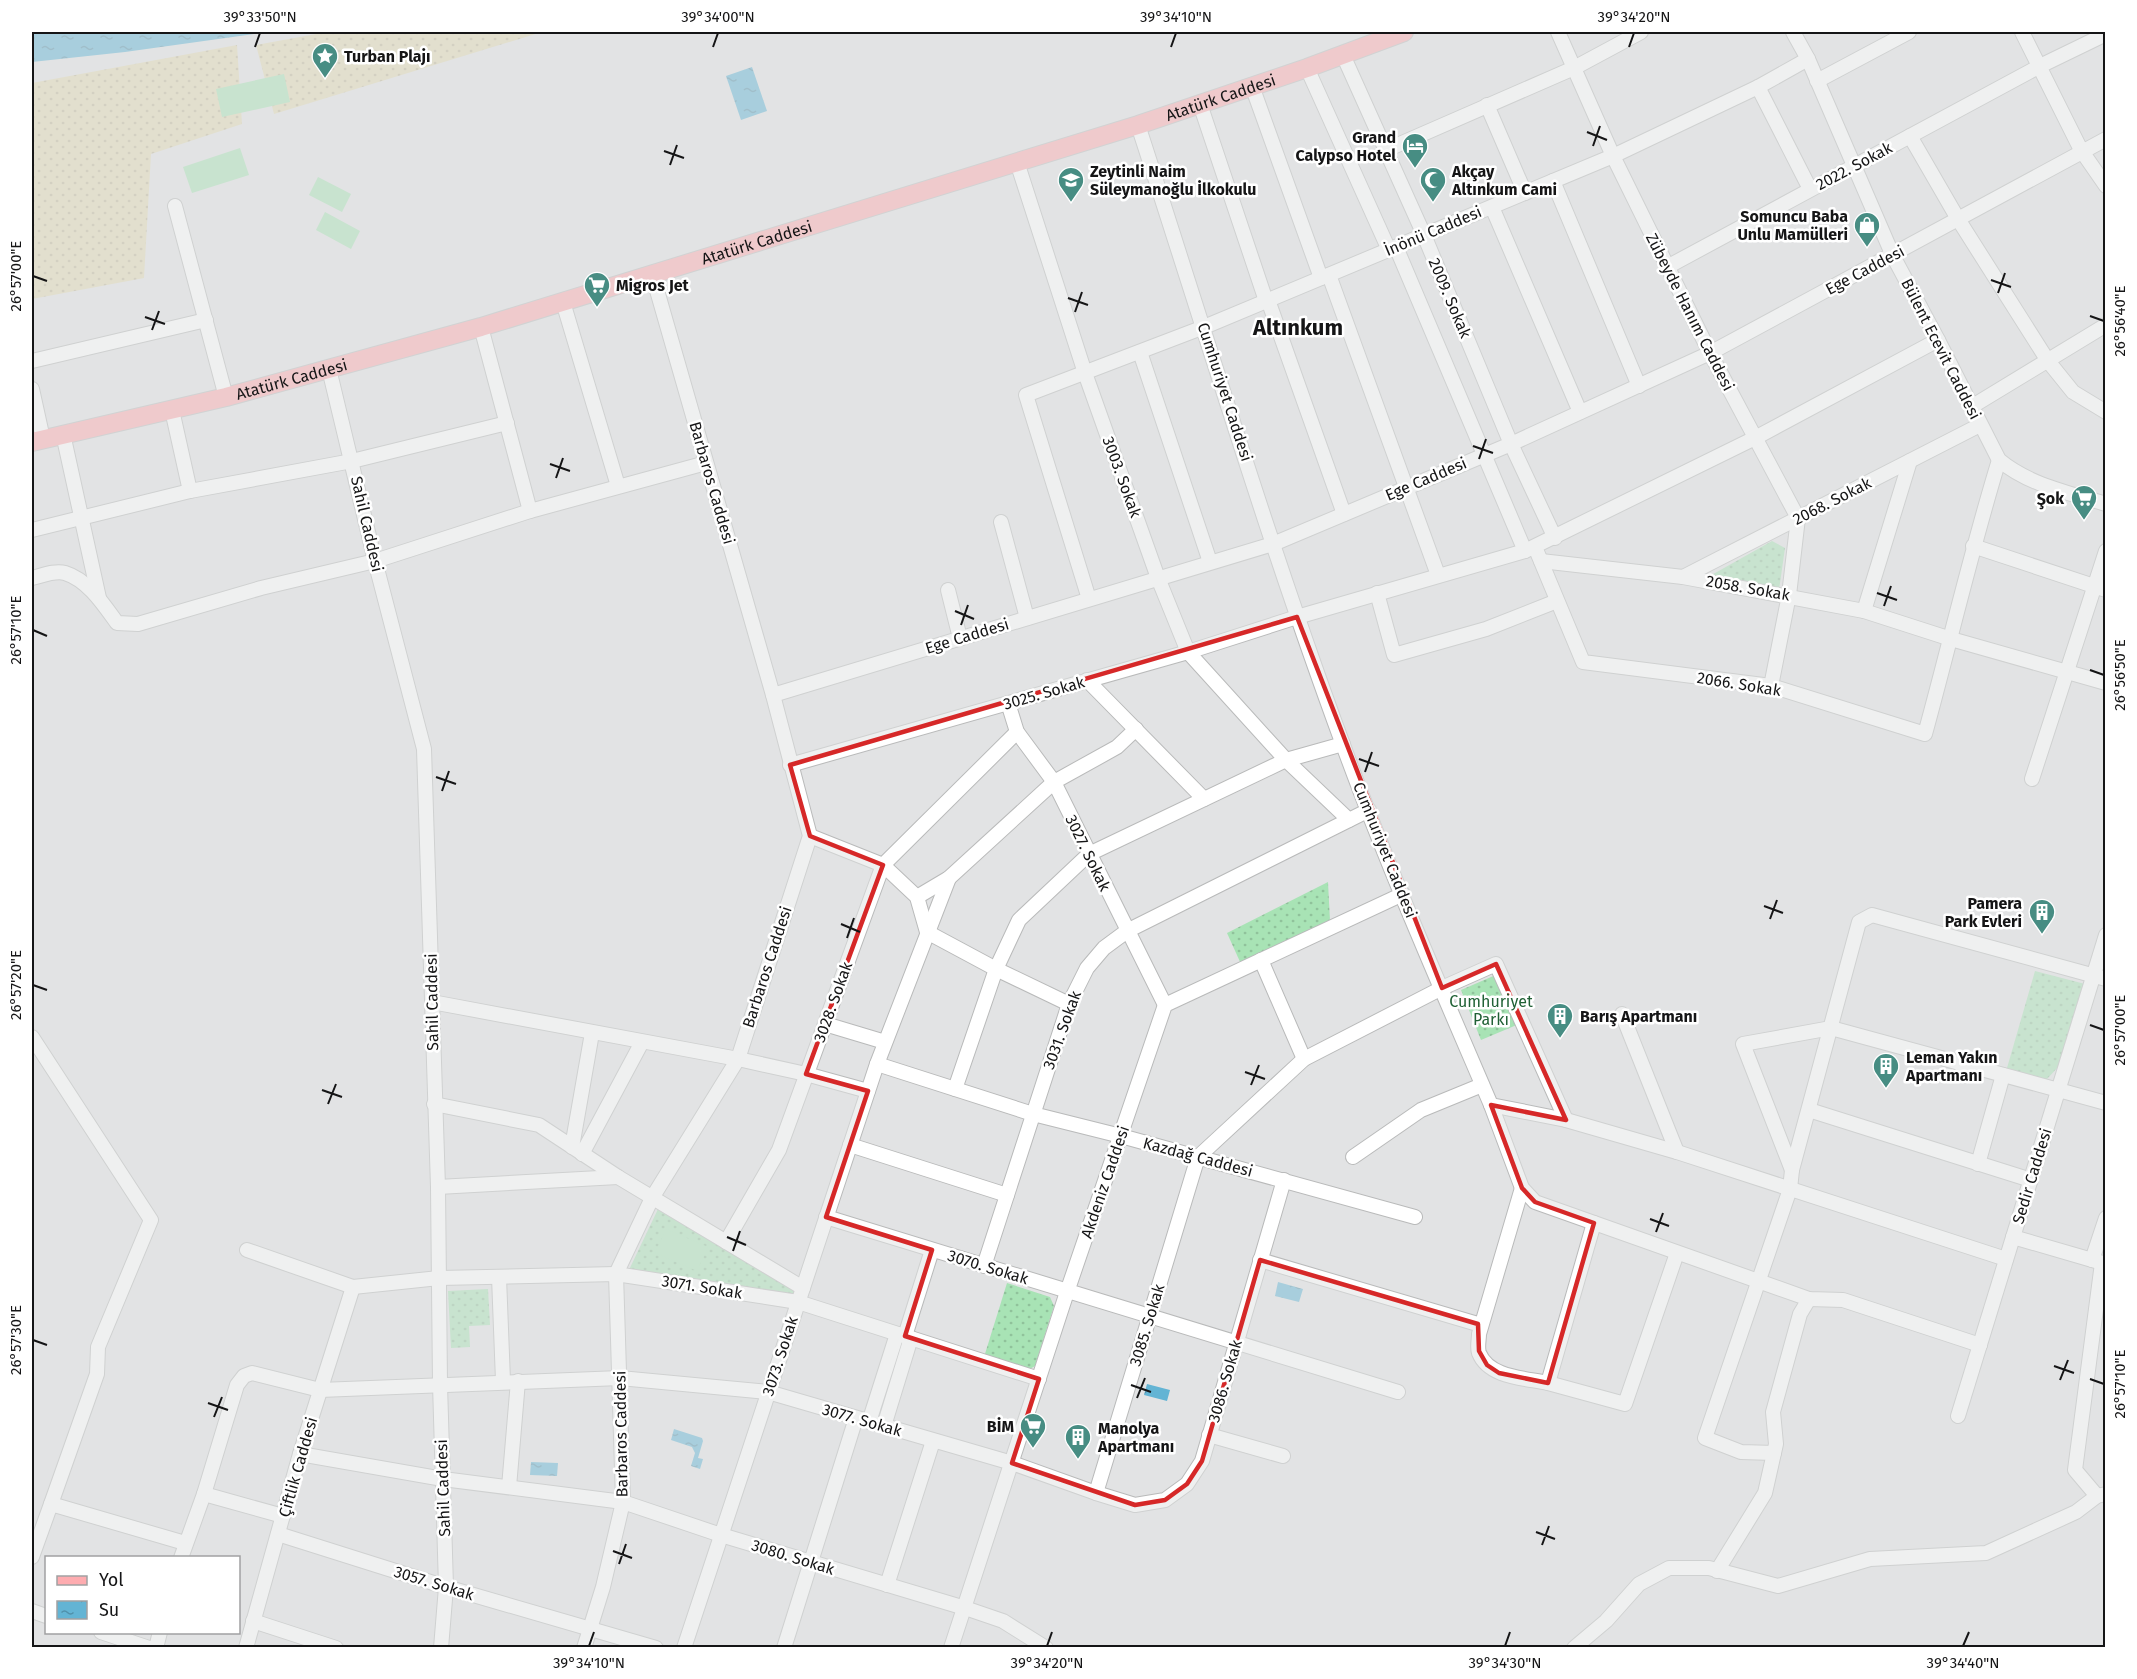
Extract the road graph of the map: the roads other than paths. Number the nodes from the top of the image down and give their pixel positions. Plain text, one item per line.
1 (1404, 32) edge
2 (1557, 32) edge
3 (1641, 32) edge
4 (1794, 32) edge
5 (1909, 32) edge
6 (2022, 32) edge
7 (2106, 34) edge
8 (1343, 55) junction
9 (1808, 59) junction
10 (2040, 66) junction
11 (1306, 68) junction
12 (1574, 68) junction
13 (1817, 81) junction
14 (1252, 86) junction
15 (1758, 87) junction
16 (1200, 104) junction
17 (1487, 105) junction
18 (1138, 125) junction
19 (1910, 136) junction
20 (2106, 139) edge
21 (1386, 150) junction
22 (2082, 150) junction
23 (1613, 156) junction
24 (1017, 162) junction
25 (1854, 166) junction
26 (1553, 182) junction
27 (2106, 186) edge
28 (1810, 189) junction
29 (1525, 194) junction
30 (176, 206) dead end
31 (1492, 207) junction
32 (1958, 219) junction
33 (1424, 235) junction
34 (1393, 249) junction
35 (1893, 256) junction
36 (1667, 267) junction
37 (652, 273) junction
38 (1325, 276) junction
39 (1267, 301) junction
40 (563, 302) junction
41 (206, 320) junction
42 (2106, 325) edge
43 (482, 327) junction
44 (1204, 327) junction
45 (1938, 340) junction
46 (1140, 352) junction
47 (1710, 354) junction
48 (32, 361) edge
49 (2048, 361) junction
50 (329, 369) junction
51 (1084, 373) junction
52 (1639, 386) junction
53 (32, 389) edge
54 (226, 397) junction
55 (1971, 407) junction
56 (172, 410) junction
57 (1580, 412) junction
58 (2106, 412) edge
59 (507, 423) junction
60 (1980, 424) junction
61 (63, 434) junction
62 (1755, 438) junction
63 (37, 440) edge
64 (1511, 444) junction
65 (1484, 455) junction
66 (1999, 460) junction
67 (352, 461) junction
68 (1910, 461) junction
69 (706, 463) junction
70 (618, 486) junction
71 (1407, 487) junction
72 (190, 491) junction
73 (2106, 504) edge
74 (530, 511) junction
75 (1344, 514) junction
76 (1798, 518) junction
77 (82, 519) junction
78 (1001, 522) dead end
79 (32, 530) edge
80 (1555, 538) junction
81 (1273, 544) junction
82 (1973, 546) junction
83 (1530, 549) junction
84 (2106, 550) edge
85 (375, 561) junction
86 (1541, 561) junction
87 (1210, 562) junction
88 (1438, 575) junction
89 (1683, 577) junction
90 (32, 578) edge
91 (1158, 578) junction
92 (2100, 588) edge
93 (948, 590) dead end
94 (1377, 593) junction
95 (1789, 595) junction
96 (99, 598) junction
97 (1089, 599) junction
98 (1557, 601) junction
99 (1864, 611) junction
100 (1297, 617) junction
101 (1027, 618) junction
102 (960, 638) junction
103 (1951, 639) junction
104 (1188, 651) junction
105 (2067, 670) junction
106 (1087, 680) junction
107 (2106, 682) edge
108 (1771, 686) junction
109 (773, 695) junction
110 (1008, 704) junction
111 (1136, 729) junction
112 (1017, 732) junction
113 (1342, 744) junction
114 (1286, 760) junction
115 (790, 765) junction
116 (2032, 779) dead end
117 (1054, 782) junction
118 (1204, 799) junction
119 (1369, 810) junction
120 (1349, 820) junction
121 (810, 836) junction
122 (1089, 854) junction
123 (883, 865) junction
124 (949, 878) junction
125 (1402, 894) junction
126 (917, 897) junction
127 (1127, 931) junction
128 (927, 932) junction
129 (2106, 935) edge
130 (1261, 960) junction
131 (996, 969) junction
132 (2099, 978) edge
133 (1442, 988) junction
134 (432, 1002) junction
135 (1069, 1004) junction
136 (1165, 1005) junction
137 (1622, 1014) dead end
138 (825, 1024) junction
139 (1831, 1028) junction
140 (592, 1033) junction
141 (32, 1037) edge
142 (642, 1042) junction
143 (885, 1042) junction
144 (738, 1059) junction
145 (1304, 1059) junction
146 (877, 1064) junction
147 (806, 1074) junction
148 (2003, 1075) junction
149 (1482, 1085) junction
150 (955, 1089) junction
151 (2058, 1090) junction
152 (868, 1091) junction
153 (2106, 1103) edge
154 (434, 1104) junction
155 (1491, 1105) junction
156 (1809, 1110) junction
157 (1033, 1114) junction
158 (1566, 1120) junction
159 (1121, 1136) junction
160 (850, 1145) junction
161 (577, 1151) junction
162 (1677, 1152) junction
163 (1353, 1156) dead end
164 (1197, 1157) junction
165 (1978, 1164) junction
166 (1792, 1170) junction
167 (618, 1177) junction
168 (1284, 1180) junction
169 (2031, 1180) junction
170 (438, 1187) junction
171 (1522, 1188) junction
172 (1790, 1189) junction
173 (1007, 1195) junction
174 (652, 1197) junction
175 (1415, 1216) dead end
176 (826, 1217) junction
177 (2106, 1218) edge
178 (1594, 1223) junction
179 (2013, 1237) junction
180 (726, 1242) junction
181 (247, 1250) dead end
182 (932, 1250) junction
183 (1677, 1253) junction
184 (2006, 1258) junction
185 (1260, 1260) junction
186 (2100, 1262) edge
187 (984, 1266) junction
188 (616, 1274) junction
189 (499, 1277) junction
190 (439, 1278) junction
191 (1759, 1282) junction
192 (353, 1287) junction
193 (803, 1287) junction
194 (1067, 1292) junction
195 (1809, 1299) junction
196 (798, 1302) junction
197 (1150, 1317) junction
198 (1481, 1325) junction
199 (904, 1336) junction
200 (1236, 1344) junction
201 (1980, 1345) junction
202 (620, 1378) junction
203 (1039, 1379) junction
204 (503, 1381) junction
205 (518, 1381) junction
206 (1548, 1383) junction
207 (440, 1384) junction
208 (320, 1390) junction
209 (768, 1392) junction
210 (1398, 1392) dead end
211 (1958, 1416) dead end
212 (862, 1420) junction
213 (884, 1426) junction
214 (1209, 1435) junction
215 (933, 1441) junction
216 (1774, 1453) junction
217 (300, 1454) junction
218 (1283, 1456) dead end
219 (1012, 1463) junction
220 (443, 1479) junction
221 (509, 1487) junction
222 (1096, 1493) junction
223 (204, 1494) junction
224 (2101, 1495) edge
225 (623, 1502) junction
226 (51, 1504) junction
227 (283, 1516) junction
228 (278, 1534) junction
229 (721, 1535) junction
230 (185, 1543) junction
231 (181, 1556) edge
232 (32, 1557) edge
233 (810, 1562) junction
234 (1717, 1570) junction
235 (887, 1585) junction
236 (446, 1587) junction
237 (965, 1608) junction
238 (253, 1621) junction
239 (591, 1628) junction
240 (107, 1634) edge
241 (148, 1647) edge
242 (246, 1647) edge
243 (336, 1647) edge
244 (441, 1647) edge
245 (584, 1647) edge
246 (656, 1647) edge
247 (684, 1647) edge
248 (784, 1647) edge
249 (951, 1647) edge
250 (1046, 1647) edge
251 (1574, 1647) edge

1 - 8 main road, Atatürk Caddesi
2 - 12 street, Zübeyde Hanım Caddesi
3 - 12 street
4 - 9 street, Bülent Ecevit Caddesi
5 - 13 street
6 - 10 street
7 - 10 street, 2022. Sokak
8 - 11 main road, Atatürk Caddesi
8 - 21 street, 2009. Sokak
9 - 13 street, Bülent Ecevit Caddesi
9 - 15 street, İnönü Caddesi
10 - 19 street, 2022. Sokak
10 - 22 street
11 - 14 main road, Atatürk Caddesi
11 - 34 street
12 - 17 street
12 - 23 street, Zübeyde Hanım Caddesi
13 - 25 street, Bülent Ecevit Caddesi
14 - 16 main road, Atatürk Caddesi
14 - 38 street
15 - 23 street, İnönü Caddesi
15 - 28 street
16 - 18 main road, Atatürk Caddesi
16 - 39 street
17 - 21 street
17 - 29 street
18 - 24 main road, Atatürk Caddesi
18 - 44 street, Cumhuriyet Caddesi
19 - 25 street, 2022. Sokak
19 - 32 street
20 - 22 street, Ege Caddesi
21 - 33 street, 2009. Sokak
22 - 27 street
22 - 32 street, Ege Caddesi
23 - 26 street, İnönü Caddesi
23 - 36 street, Zübeyde Hanım Caddesi
24 - 37 main road, Atatürk Caddesi
24 - 51 street, 3003. Sokak
25 - 28 street, 2022. Sokak
25 - 35 street, Bülent Ecevit Caddesi
26 - 29 street, İnönü Caddesi
26 - 52 street
28 - 36 street, 2022. Sokak
29 - 31 street, İnönü Caddesi
30 - 41 street
31 - 33 street, İnönü Caddesi
31 - 57 street
32 - 35 street, Ege Caddesi
32 - 49 street
33 - 34 street, İnönü Caddesi
33 - 64 street, 2009. Sokak
34 - 38 street, İnönü Caddesi
34 - 65 street
35 - 45 street, Bülent Ecevit Caddesi
35 - 47 street, Ege Caddesi
36 - 47 street, Zübeyde Hanım Caddesi
37 - 40 main road, Atatürk Caddesi
37 - 69 street, Barbaros Caddesi
38 - 39 street, İnönü Caddesi
38 - 71 street
39 - 44 street, İnönü Caddesi
39 - 75 street
40 - 43 main road, Atatürk Caddesi
40 - 70 street
41 - 48 street
41 - 54 street
42 - 49 street
43 - 50 main road, Atatürk Caddesi
43 - 59 street
44 - 46 street, İnönü Caddesi
44 - 81 street, Cumhuriyet Caddesi
45 - 55 street, Bülent Ecevit Caddesi
45 - 62 street, 3025. Sokak
46 - 51 street, İnönü Caddesi
46 - 87 street
47 - 52 street, Ege Caddesi
47 - 62 street, Zübeyde Hanım Caddesi
49 - 55 street
49 - 58 street
50 - 54 main road, Atatürk Caddesi
50 - 67 street, Sahil Caddesi
51 - 91 street, 3003. Sokak
51 - 97 street, İnönü Caddesi
52 - 57 street, Ege Caddesi
53 - 63 street
54 - 56 main road, Atatürk Caddesi
55 - 60 street, Bülent Ecevit Caddesi
56 - 61 main road, Atatürk Caddesi
56 - 72 street
57 - 64 street, Ege Caddesi
59 - 67 street
59 - 74 street
60 - 66 street, Bülent Ecevit Caddesi
60 - 68 street, 2068. Sokak
61 - 63 main road, Atatürk Caddesi
61 - 77 street
62 - 76 street, Zübeyde Hanım Caddesi
62 - 80 street, 3025. Sokak
64 - 65 street, Ege Caddesi
64 - 80 street, 2009. Sokak
65 - 71 street, Ege Caddesi
65 - 83 street
66 - 73 street, Bülent Ecevit Caddesi
66 - 82 street
67 - 72 street
67 - 85 street, Sahil Caddesi
68 - 76 street, 2068. Sokak
68 - 99 street
69 - 70 street
69 - 109 street, Barbaros Caddesi
70 - 74 street
71 - 75 street, Ege Caddesi
71 - 88 street
72 - 77 street
74 - 85 street
75 - 81 street, Ege Caddesi
76 - 89 street, 2068. Sokak
76 - 95 street
77 - 79 street
77 - 96 street
78 - 101 street
80 - 83 street, 3025. Sokak
81 - 87 street, Ege Caddesi
81 - 100 street, Cumhuriyet Caddesi
82 - 92 street
82 - 103 street
83 - 86 street
83 - 88 street, 3025. Sokak
84 - 92 street
85 - 96 street
85 - 134 street, Sahil Caddesi
86 - 89 street, 2058. Sokak
86 - 98 street
87 - 91 street, Ege Caddesi
88 - 94 street, 3025. Sokak
89 - 95 street, 2058. Sokak
90 - 96 street
91 - 97 street, Ege Caddesi
91 - 104 street, 3003. Sokak
92 - 105 street
93 - 102 street
94 - 98 street
94 - 100 street, 3025. Sokak
95 - 99 street, 2058. Sokak
95 - 108 street
97 - 101 street, Ege Caddesi
98 - 108 street, 2066. Sokak
99 - 103 street, 2058. Sokak
100 - 104 street, 3025. Sokak
100 - 113 street, Cumhuriyet Caddesi
101 - 102 street, Ege Caddesi
102 - 109 street, Ege Caddesi
103 - 105 street, 2058. Sokak
103 - 108 street, 2066. Sokak
104 - 106 street, 3025. Sokak
104 - 114 street, 3003. Sokak
105 - 107 street, 2058. Sokak
105 - 116 street
106 - 110 street, 3025. Sokak
106 - 111 street
109 - 115 street, Barbaros Caddesi
110 - 112 street, 3027. Sokak
110 - 115 street, 3025. Sokak
111 - 117 street
111 - 118 street
112 - 117 street, 3027. Sokak
112 - 123 street, 3028. Sokak
113 - 114 street
113 - 119 street, Cumhuriyet Caddesi
114 - 118 street
114 - 120 street, 3003. Sokak
115 - 121 street, Barbaros Caddesi
117 - 122 street, 3027. Sokak
117 - 124 street
118 - 122 street
119 - 120 street, 3031. Sokak
119 - 125 street, Cumhuriyet Caddesi
120 - 127 street, 3031. Sokak
121 - 123 street
121 - 144 street, Barbaros Caddesi
122 - 127 street, 3027. Sokak
122 - 131 street
123 - 126 street
123 - 138 street, 3028. Sokak
124 - 126 street
124 - 128 street, 3073. Sokak
125 - 130 street
125 - 133 street, Cumhuriyet Caddesi
126 - 128 street
127 - 135 street, 3031. Sokak
127 - 136 street, 3027. Sokak
128 - 131 street
128 - 143 street, 3073. Sokak
129 - 132 street, Sedir Caddesi
130 - 136 street
130 - 145 street
131 - 135 street
131 - 150 street
132 - 139 street
132 - 151 street, Sedir Caddesi
133 - 145 street
133 - 149 street, Cumhuriyet Caddesi
133 - 158 street
134 - 140 street
134 - 154 street, Sahil Caddesi
135 - 157 street, 3031. Sokak
136 - 159 street, Akdeniz Caddesi
137 - 162 street
138 - 143 street
138 - 147 street, 3028. Sokak
139 - 148 street
139 - 156 street
139 - 166 street
140 - 142 street
140 - 161 street
141 - 226 street
142 - 144 street
142 - 161 street
143 - 146 street, 3073. Sokak
144 - 147 street
144 - 174 street, Barbaros Caddesi
145 - 164 street
146 - 150 street, Kazdağ Caddesi
146 - 152 street, 3073. Sokak
147 - 152 street
147 - 180 street, 3028. Sokak
148 - 151 street
148 - 165 street
149 - 155 street, Cumhuriyet Caddesi
149 - 163 street
150 - 157 street, Kazdağ Caddesi
151 - 153 street
151 - 169 street, Sedir Caddesi
152 - 160 street, 3073. Sokak
154 - 161 street
154 - 170 street, Sahil Caddesi
155 - 158 street
155 - 171 street, Cumhuriyet Caddesi
156 - 165 street
156 - 166 street
157 - 159 street, Kazdağ Caddesi
157 - 173 street, 3031. Sokak
158 - 162 street
159 - 164 street, Kazdağ Caddesi
159 - 194 street, Akdeniz Caddesi
160 - 173 street
160 - 176 street, 3073. Sokak
161 - 167 street
162 - 172 street
164 - 168 street, Kazdağ Caddesi
164 - 197 street, 3085. Sokak
165 - 169 street
166 - 172 street
167 - 170 street
167 - 174 street
168 - 175 street, Kazdağ Caddesi
168 - 185 street, 3086. Sokak
169 - 179 street, Sedir Caddesi
170 - 190 street, Sahil Caddesi
171 - 178 street
171 - 198 street
172 - 184 street
172 - 191 street
173 - 187 street, 3031. Sokak
174 - 180 street
174 - 188 street, Barbaros Caddesi
176 - 182 street, 3070. Sokak
176 - 193 street, 3073. Sokak
177 - 186 street
178 - 183 street
178 - 206 street
179 - 184 street, Sedir Caddesi
179 - 186 street
180 - 193 street
181 - 192 street
182 - 187 street, 3070. Sokak
182 - 199 street
183 - 191 street
183 - 206 street
184 - 201 street, Sedir Caddesi
185 - 198 street
185 - 200 street, 3086. Sokak
186 - 224 street
187 - 194 street, 3070. Sokak
188 - 189 street, 3071. Sokak
188 - 196 street, 3071. Sokak
188 - 202 street, Barbaros Caddesi
189 - 190 street, 3071. Sokak
189 - 204 street
190 - 192 street, 3071. Sokak
190 - 207 street, Sahil Caddesi
191 - 195 street
191 - 216 street
192 - 208 street, Çiftlik Caddesi
193 - 196 street, 3073. Sokak
194 - 197 street, 3070. Sokak
194 - 203 street, Akdeniz Caddesi
195 - 201 street
195 - 216 street
196 - 199 street, 3071. Sokak
196 - 209 street, 3073. Sokak
197 - 200 street, 3070. Sokak
197 - 222 street, 3085. Sokak
198 - 206 street
199 - 203 street, 3071. Sokak
199 - 212 street
199 - 213 street
200 - 210 street, 3070. Sokak
200 - 214 street, 3086. Sokak
201 - 211 street, Sedir Caddesi
202 - 205 street, 3077. Sokak
202 - 209 street, 3077. Sokak
202 - 225 street, Barbaros Caddesi
203 - 219 street, Akdeniz Caddesi
204 - 205 street, 3077. Sokak
204 - 207 street, 3077. Sokak
205 - 221 street
207 - 208 street, 3077. Sokak
207 - 220 street, Sahil Caddesi
208 - 217 street, Çiftlik Caddesi
208 - 223 street, 3077. Sokak
209 - 212 street, 3077. Sokak
209 - 229 street, 3073. Sokak
212 - 213 street, 3077. Sokak
212 - 233 street
213 - 215 street, 3077. Sokak
214 - 218 street
214 - 222 street, 3086. Sokak
215 - 219 street, 3077. Sokak
215 - 235 street
216 - 234 street
217 - 220 street, 3080. Sokak
217 - 227 street, Çiftlik Caddesi
219 - 222 street, 3077. Sokak
219 - 237 street, Akdeniz Caddesi
220 - 221 street, 3080. Sokak
220 - 236 street, Sahil Caddesi
221 - 225 street, 3080. Sokak
223 - 227 street
223 - 230 street
224 - 234 street
225 - 229 street, 3080. Sokak
225 - 239 street, Barbaros Caddesi
226 - 230 street
226 - 232 street
227 - 228 street, Çiftlik Caddesi
228 - 236 street, 3057. Sokak
228 - 238 street, Çiftlik Caddesi
229 - 233 street, 3080. Sokak
229 - 247 street, 3073. Sokak
230 - 231 street
233 - 235 street, 3080. Sokak
233 - 248 street
234 - 251 street
235 - 237 street, 3080. Sokak
236 - 239 street, 3057. Sokak
236 - 244 street, Sahil Caddesi
237 - 249 street, Akdeniz Caddesi
237 - 250 street, 3080. Sokak
238 - 242 street, Çiftlik Caddesi
238 - 243 street
239 - 245 street, Barbaros Caddesi
239 - 246 street, 3057. Sokak
240 - 241 street

